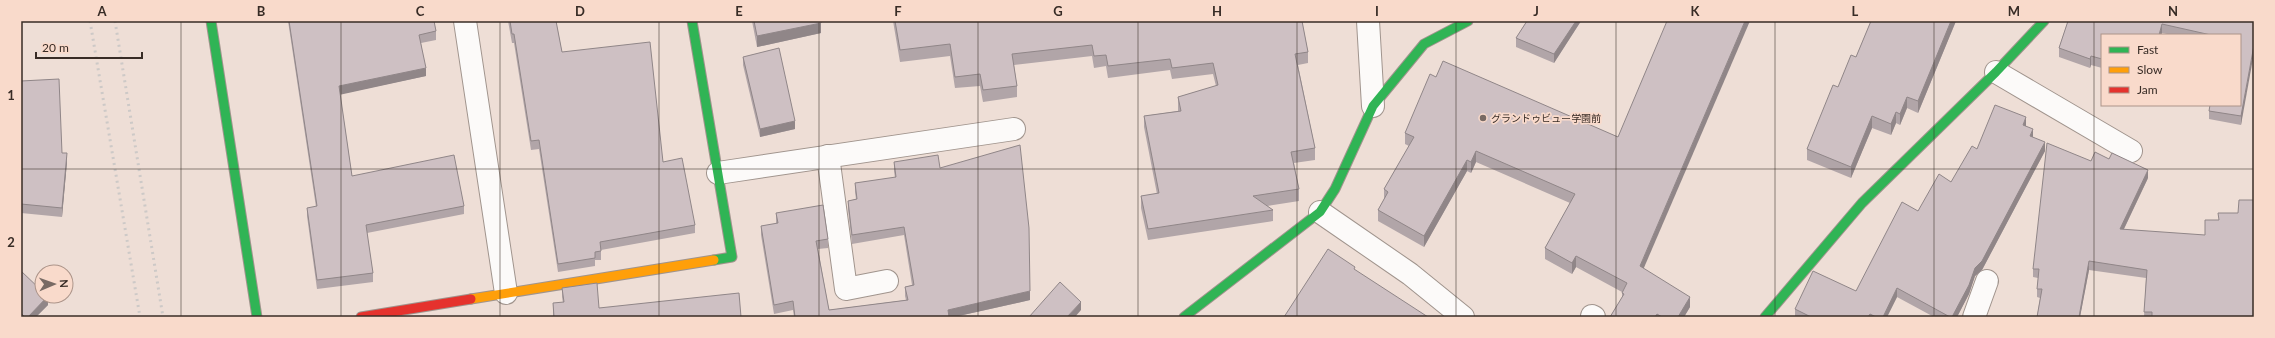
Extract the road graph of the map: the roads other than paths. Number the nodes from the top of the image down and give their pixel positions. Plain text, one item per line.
1 (211, 21) edge
2 (465, 21) edge
3 (692, 21) edge
4 (1368, 21) edge
5 (1468, 21) edge
6 (2044, 21) edge
7 (1996, 72) junction
8 (1373, 106) junction
9 (1014, 129) dead end
10 (2131, 151) dead end
11 (828, 156) junction
12 (718, 173) junction
13 (1320, 212) junction
14 (887, 281) dead end
15 (1987, 281) dead end
16 (506, 293) junction
17 (257, 317) edge
18 (361, 317) edge
19 (1184, 317) edge
20 (1463, 317) edge
21 (1765, 317) edge
22 (1974, 317) edge

1 - 17 street
2 - 16 street
3 - 12 street
4 - 8 street
5 - 8 street
6 - 7 street
7 - 10 street
7 - 21 street
8 - 13 street
9 - 11 street
11 - 12 street
11 - 14 street
12 - 16 street
13 - 19 street
13 - 20 street
15 - 22 street
16 - 18 street

